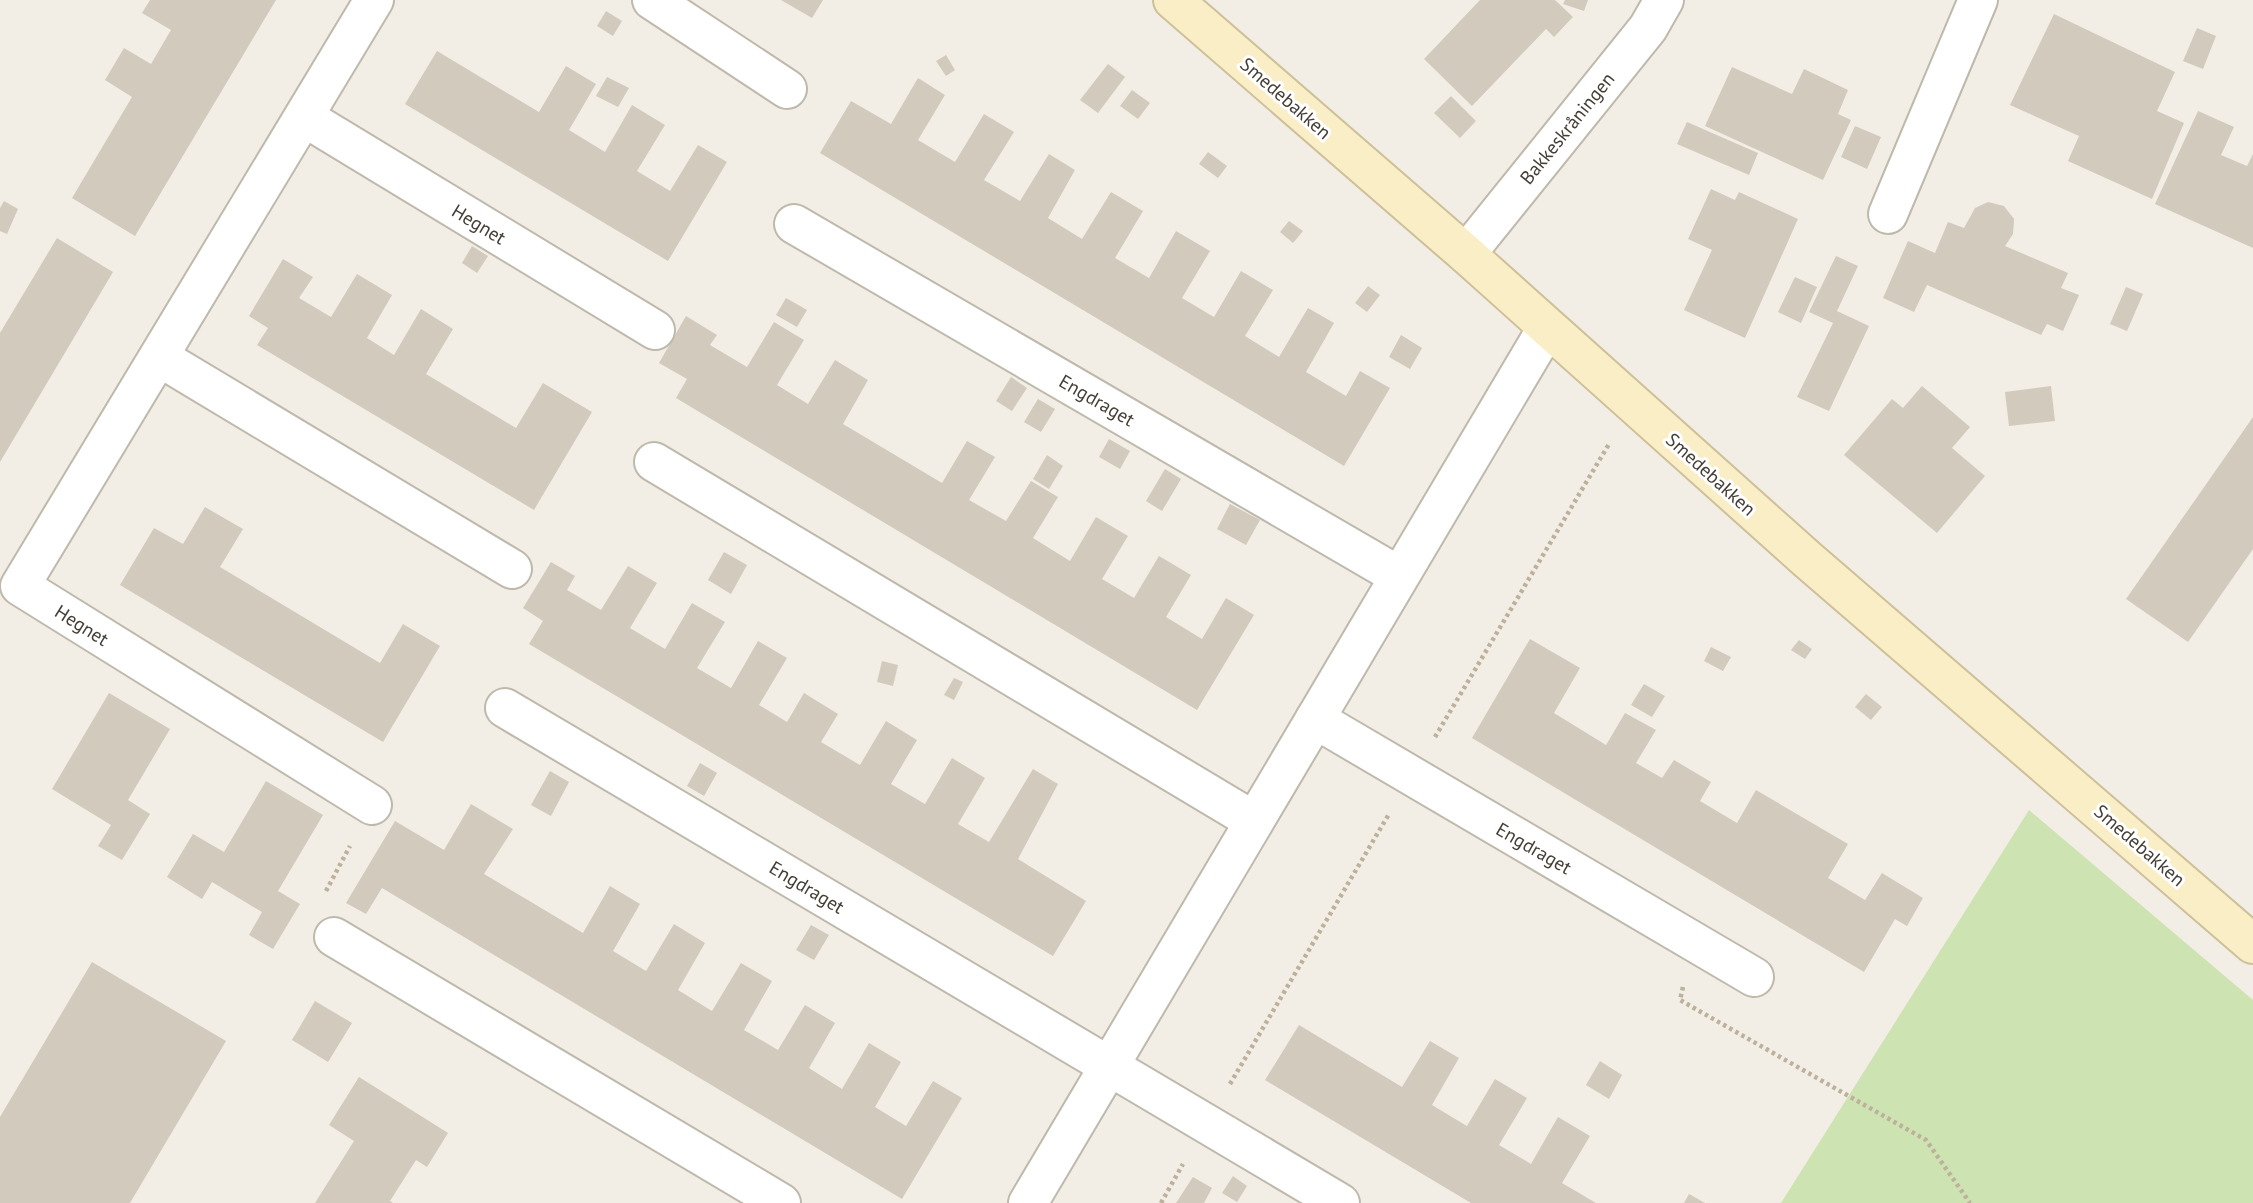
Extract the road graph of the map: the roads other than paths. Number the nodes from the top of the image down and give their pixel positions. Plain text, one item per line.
1 (373, 0) edge
2 (652, 0) edge
3 (1173, 0) edge
4 (1664, 0) edge
5 (1978, 0) edge
6 (788, 89) dead end
7 (303, 117) junction
8 (1888, 214) dead end
9 (794, 224) dead end
10 (1466, 254) junction
11 (1547, 328) junction
12 (654, 330) dead end
13 (159, 357) junction
14 (654, 462) dead end
15 (512, 569) dead end
16 (1399, 576) junction
17 (505, 708) dead end
18 (1315, 719) junction
19 (372, 805) road end
20 (1254, 821) junction
21 (334, 937) road end
22 (2253, 943) edge
23 (1754, 977) dead end
24 (1110, 1066) junction
25 (780, 1203) edge
26 (1028, 1203) edge
27 (1339, 1203) edge

1 - 7 street, Hegnet
2 - 6 street
3 - 10 street, Smedebakken
4 - 10 street, Bakkeskråningen
5 - 8 street
7 - 12 street, Hegnet
7 - 13 street, Hegnet
9 - 16 street, Engdraget
10 - 11 street, Smedebakken
11 - 16 street
11 - 22 street, Smedebakken
13 - 15 street
13 - 19 street, Hegnet
14 - 20 street
16 - 18 street
17 - 24 street, Engdraget
18 - 20 street
18 - 23 street, Engdraget
20 - 24 street
21 - 25 street
24 - 26 street
24 - 27 street, Engdraget

